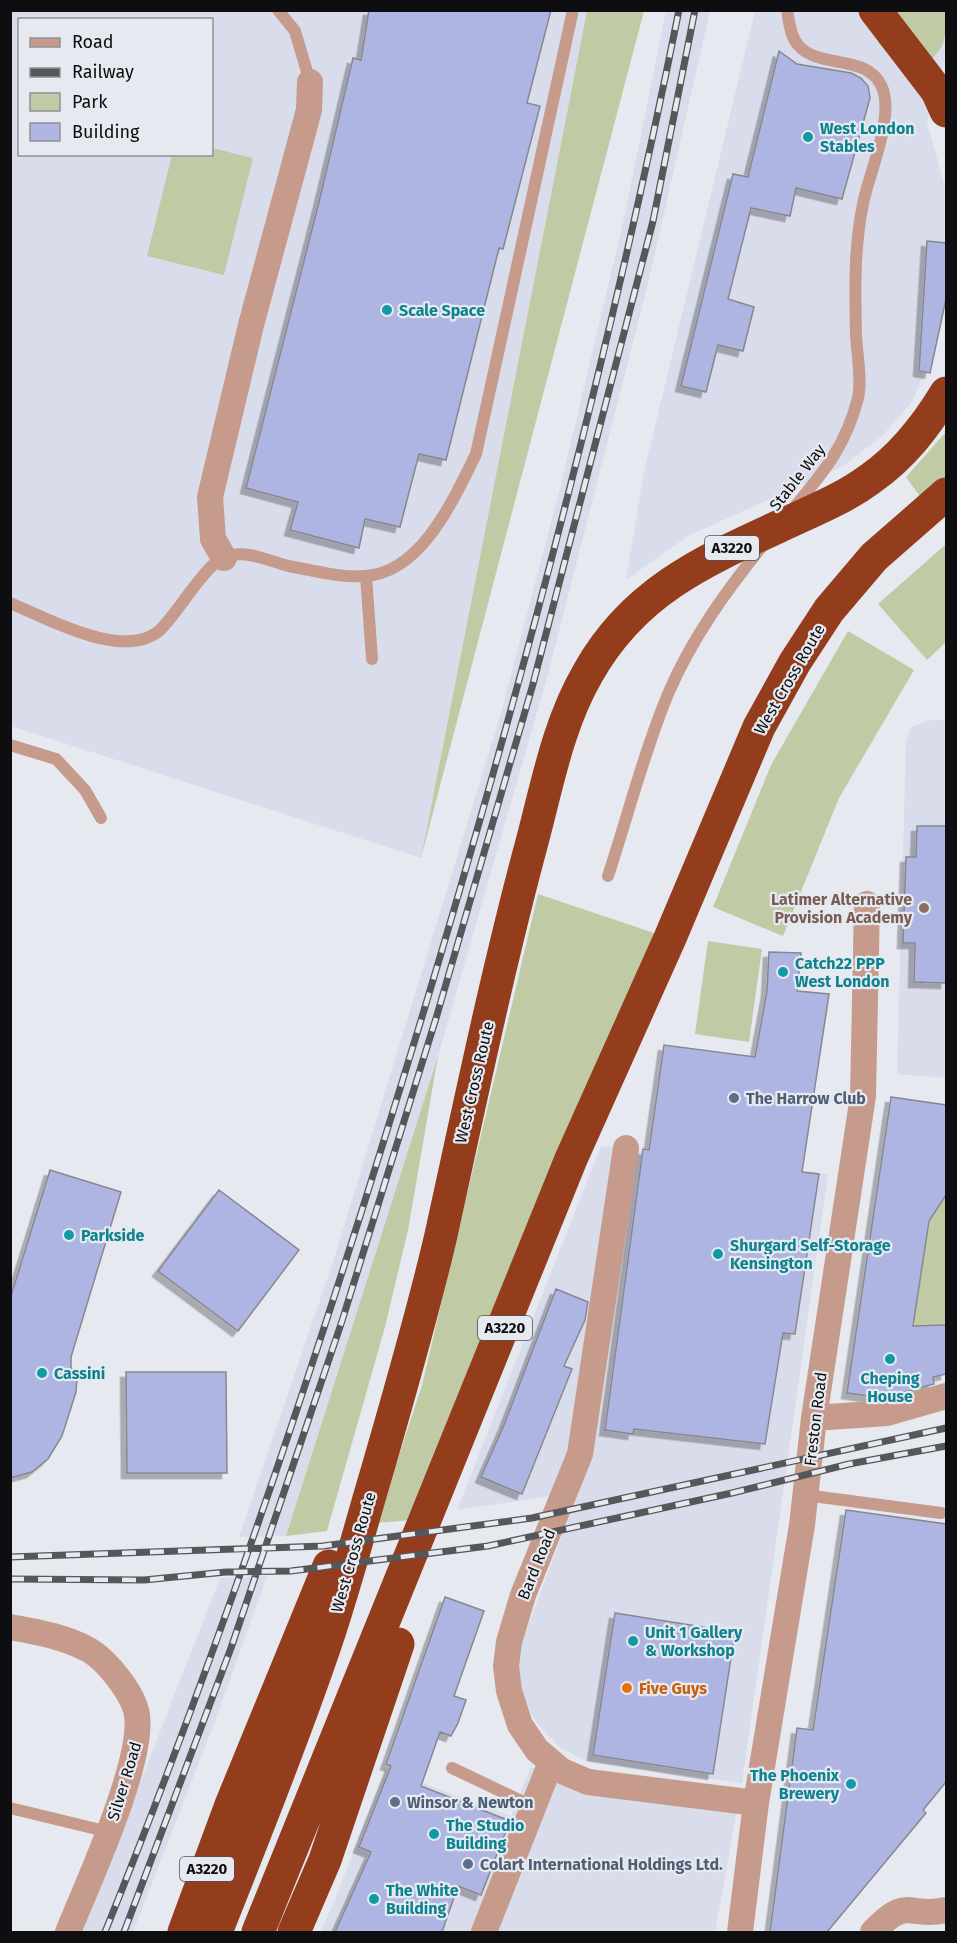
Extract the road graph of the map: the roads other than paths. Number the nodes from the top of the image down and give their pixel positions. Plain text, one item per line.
1 (278, 10) edge
2 (573, 10) edge
3 (787, 10) edge
4 (865, 10) edge
5 (874, 10) edge
6 (903, 45) junction
7 (310, 82) joint
8 (946, 111) edge
9 (946, 393) edge
10 (946, 494) edge
11 (224, 558) junction
12 (366, 576) junction
13 (10, 603) edge
14 (372, 659) dead end
15 (10, 745) edge
16 (101, 818) dead end
17 (608, 876) dead end
18 (867, 904) dead end
19 (626, 1148) dead end
20 (501, 1338) junction
21 (404, 1377) junction
22 (946, 1396) edge
23 (814, 1418) junction
24 (806, 1495) junction
25 (941, 1513) dead end
26 (10, 1627) edge
27 (551, 1762) junction
28 (452, 1768) dead end
29 (756, 1803) junction
30 (532, 1806) junction
31 (10, 1809) edge
32 (108, 1832) junction
33 (946, 1910) edge
34 (68, 1932) edge
35 (184, 1932) edge
36 (216, 1932) edge
37 (258, 1932) edge
38 (294, 1932) edge
39 (484, 1932) edge
40 (740, 1932) edge
41 (873, 1932) edge

1 - 7 lane
2 - 12 lane
3 - 17 lane, Stable Way
4 - 6 highway
5 - 6 highway
6 - 8 highway
7 - 11 street
9 - 21 highway, West Cross Route / A3220
10 - 20 highway, West Cross Route / A3220
11 - 12 lane
11 - 13 lane
12 - 14 lane
15 - 16 lane
18 - 23 street, Freston Road
19 - 27 street, Bard Road
20 - 37 highway, West Cross Route / A3220
20 - 38 highway, A3220
21 - 35 highway, A3220
21 - 36 highway, West Cross Route / A3220
22 - 23 street
23 - 24 street, Freston Road
24 - 25 lane
24 - 29 street, Freston Road
26 - 32 street, Silver Road
27 - 29 street, Bard Road
27 - 30 street
28 - 30 lane
29 - 40 street, Freston Road
30 - 39 street
31 - 32 lane
32 - 34 street, Silver Road
33 - 41 street

